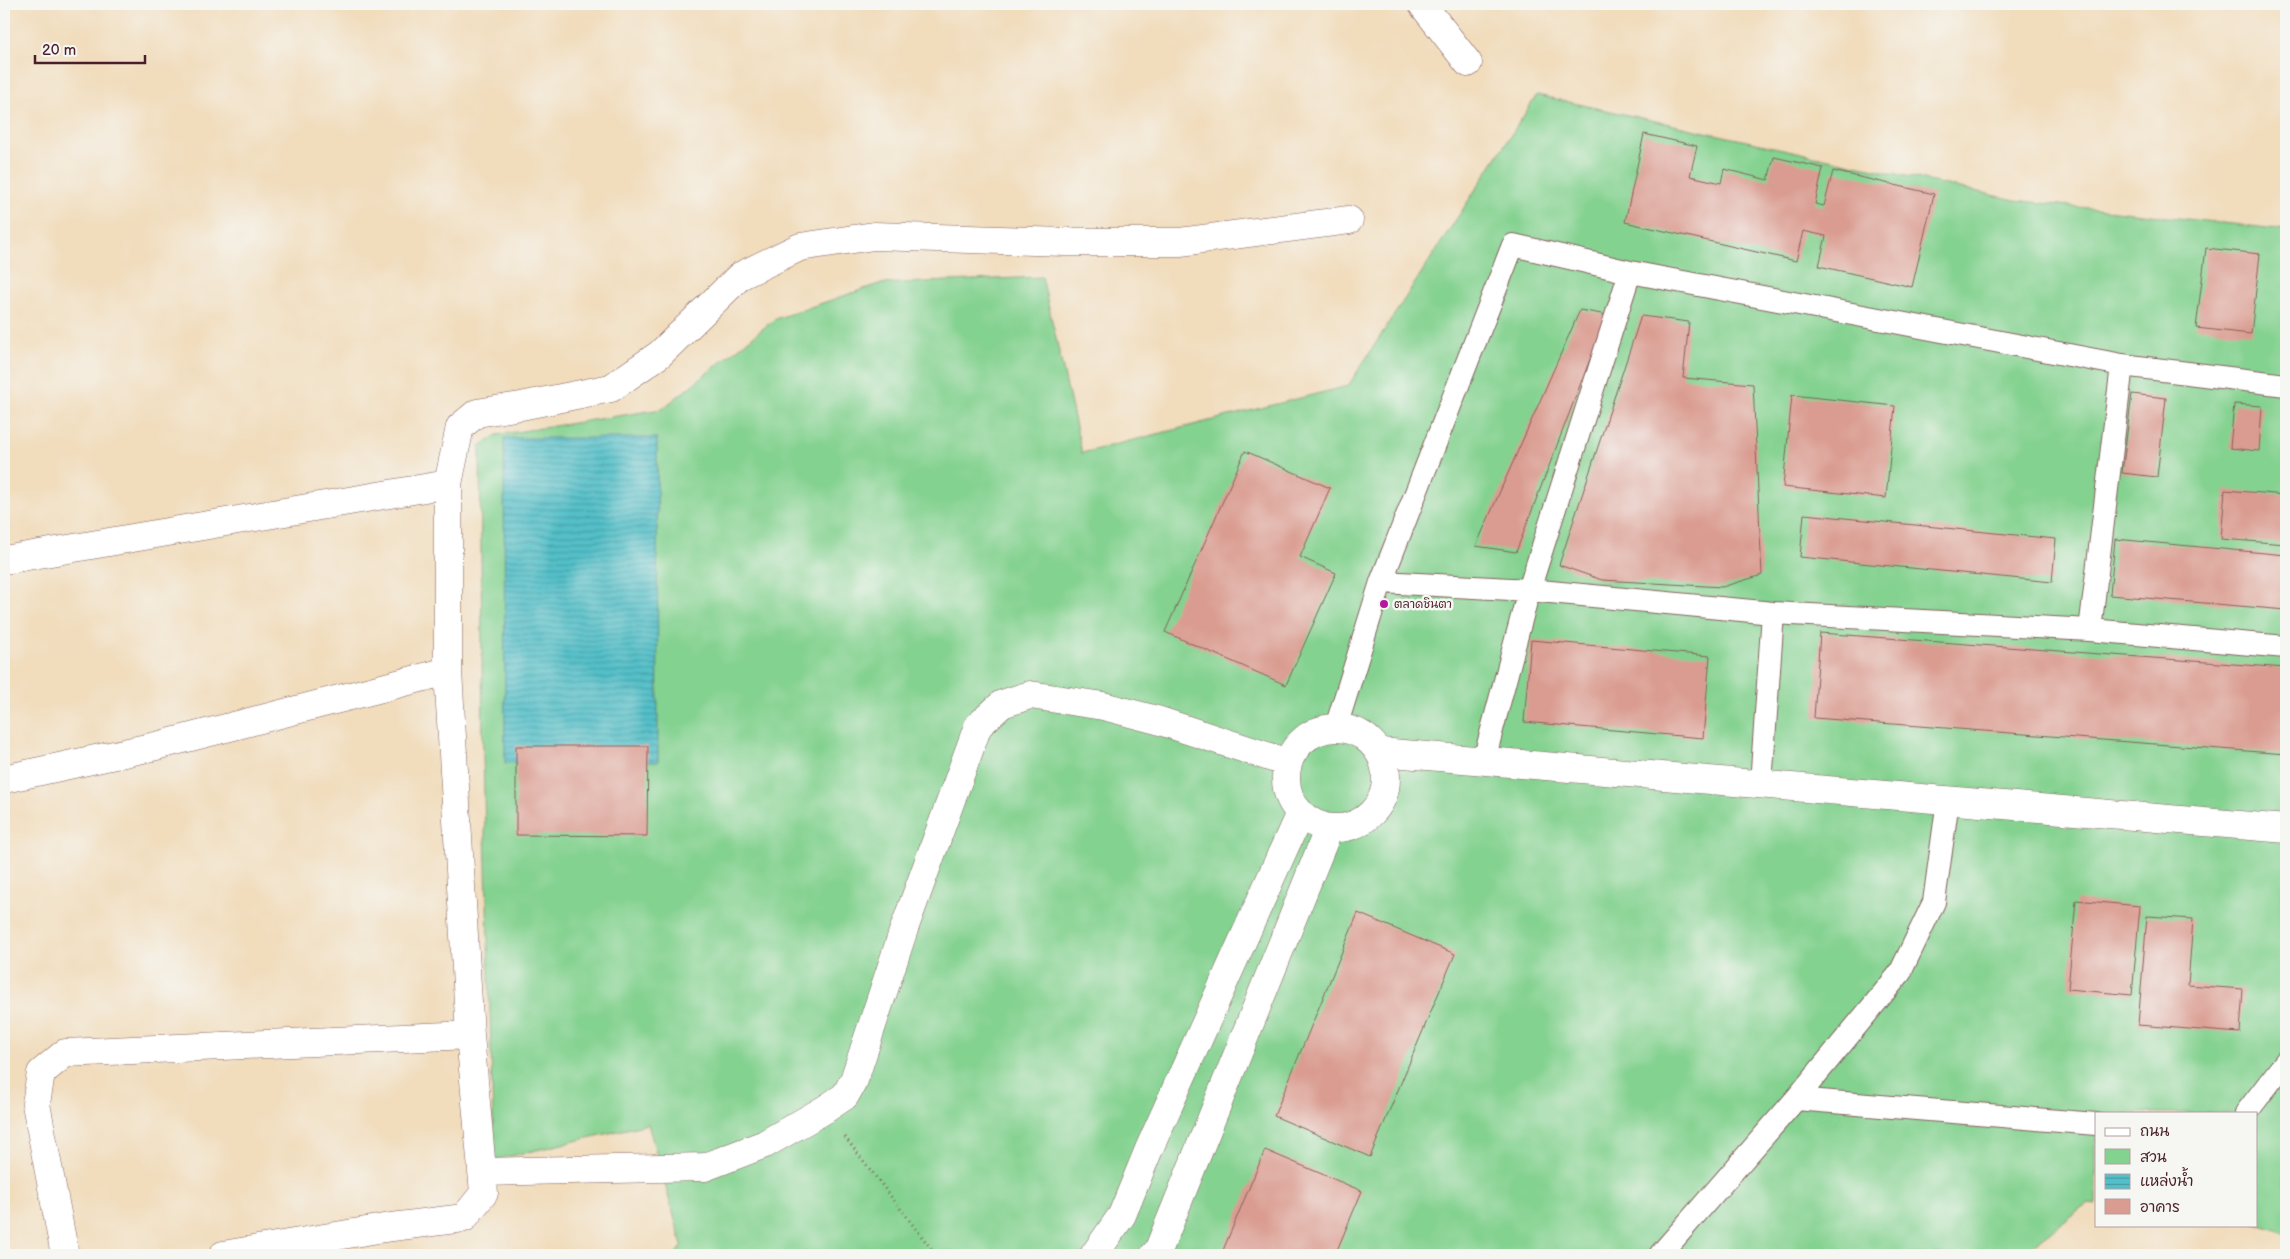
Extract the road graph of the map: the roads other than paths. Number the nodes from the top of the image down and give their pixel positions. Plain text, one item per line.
1 (1422, 4) edge
2 (1468, 63) dead end
3 (1349, 220) dead end
4 (1630, 272) junction
5 (2122, 365) junction
6 (2286, 385) edge
7 (448, 484) junction
8 (4, 560) edge
9 (1381, 582) junction
10 (1530, 590) junction
11 (1773, 613) junction
12 (2090, 630) junction
13 (2286, 647) edge
14 (448, 671) junction
15 (1336, 727) junction
16 (1380, 752) junction
17 (1484, 760) junction
18 (1288, 763) junction
19 (4, 779) edge
20 (1761, 784) junction
21 (1948, 800) junction
22 (1300, 813) junction
23 (1329, 828) junction
24 (2286, 829) edge
25 (470, 1035) junction
26 (2286, 1061) edge
27 (1796, 1099) junction
28 (2247, 1112) edge
29 (2095, 1124) edge
30 (482, 1172) junction
31 (65, 1255) edge
32 (223, 1255) edge
33 (1094, 1255) edge
34 (1154, 1255) edge
35 (1660, 1255) edge

1 - 2 street
3 - 7 street
4 - 5 lane
4 - 9 lane
4 - 10 lane
5 - 6 lane
5 - 12 lane
7 - 8 street
7 - 14 street
9 - 10 lane
9 - 15 lane
10 - 11 lane
10 - 17 lane
11 - 12 lane
11 - 20 lane
12 - 13 lane
14 - 19 street
14 - 25 street
15 - 16 street
15 - 18 street
16 - 17 street
16 - 23 street
17 - 20 street
18 - 22 street
18 - 30 street
20 - 21 street
21 - 24 street
21 - 27 lane
22 - 23 street
22 - 33 street
23 - 34 street
25 - 30 street
25 - 31 street
26 - 28 lane
27 - 29 lane
27 - 35 lane
30 - 32 street

